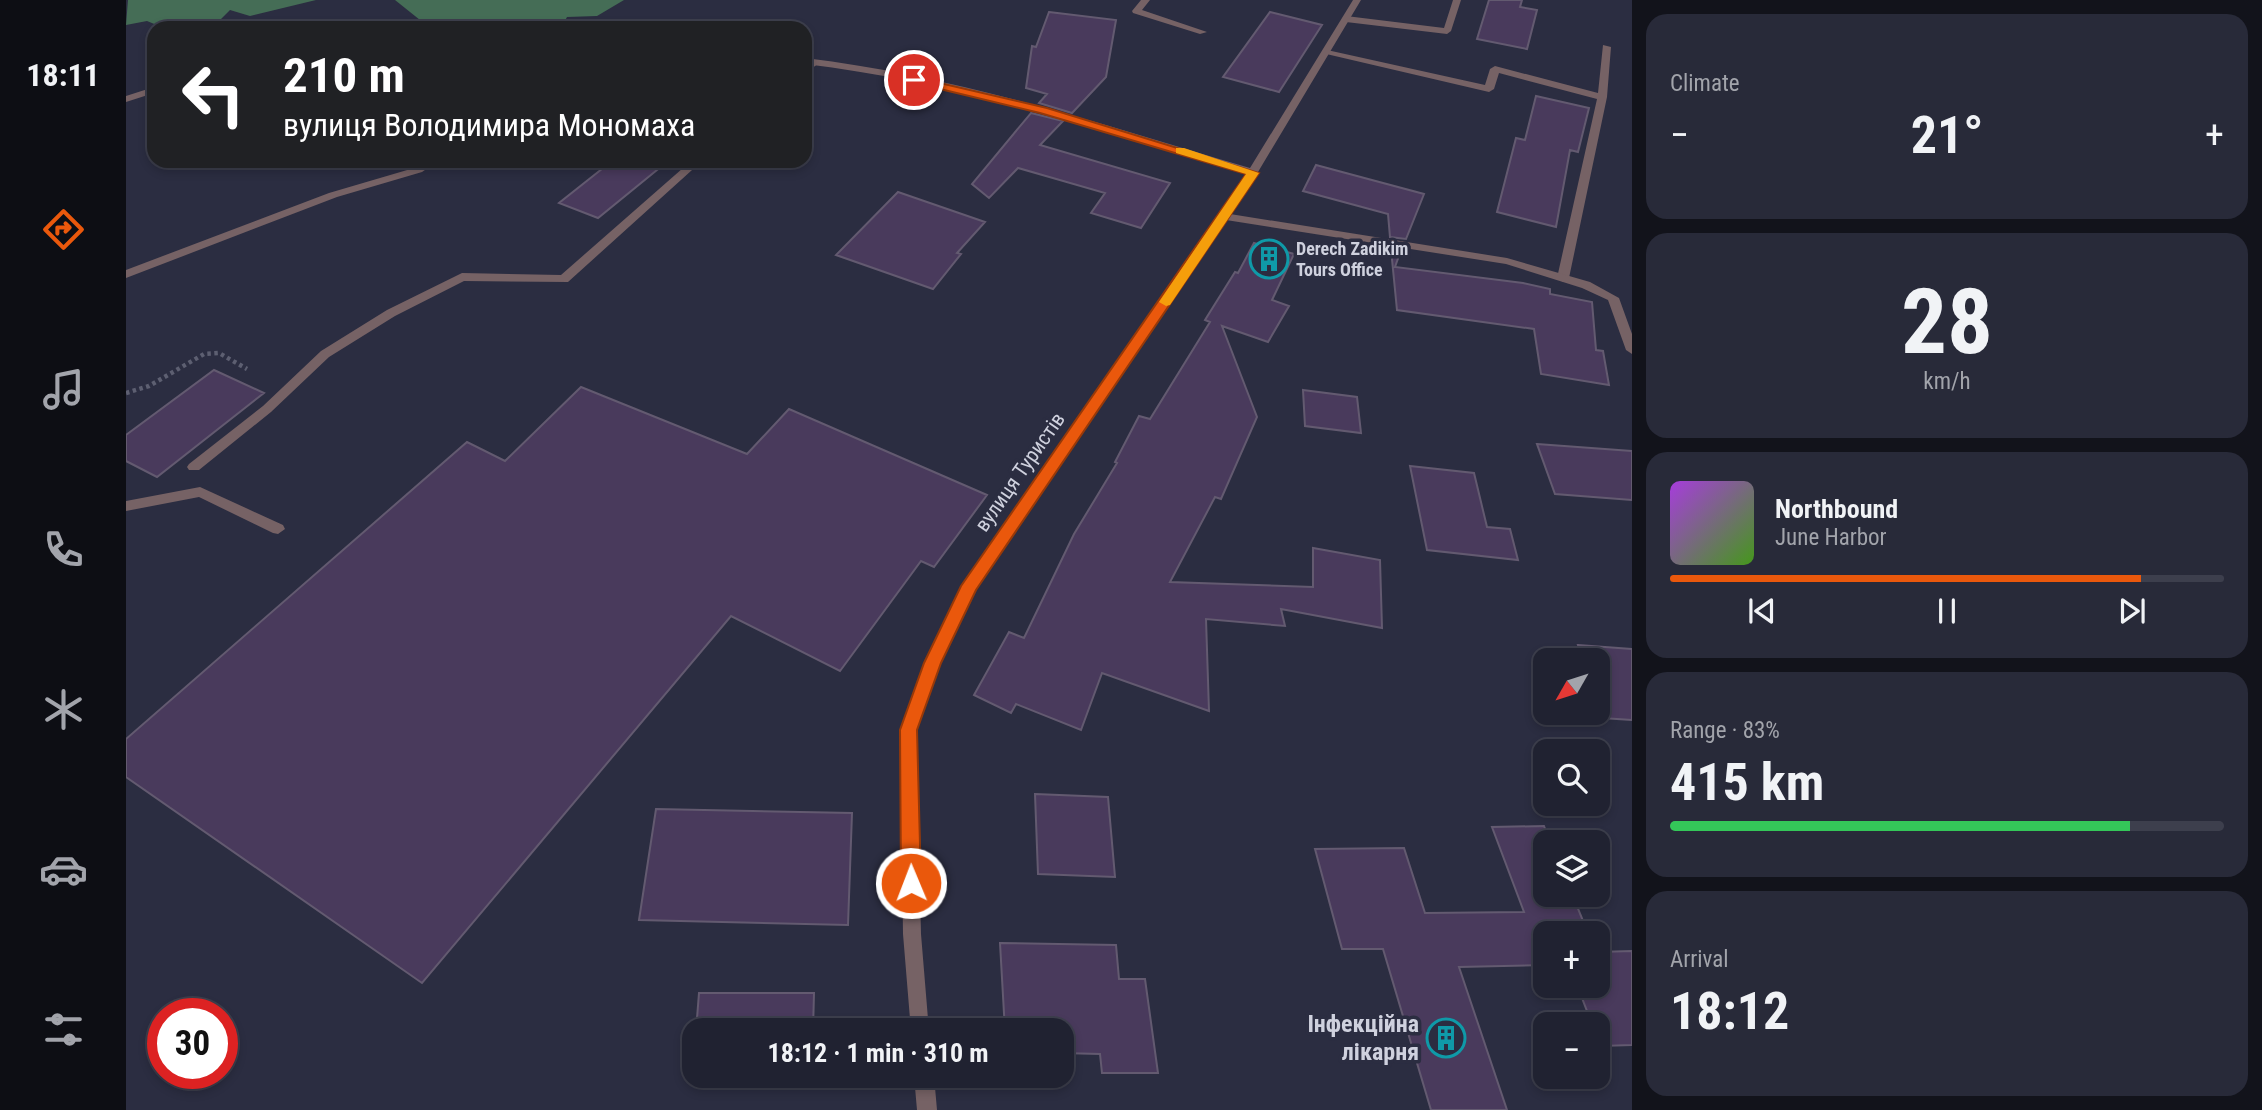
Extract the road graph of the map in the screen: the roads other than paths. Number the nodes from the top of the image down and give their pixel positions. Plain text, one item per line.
1 (1146, 0) edge
2 (1357, 0) edge
3 (1457, 0) edge
4 (1346, 19) junction
5 (1203, 32) dead end
6 (1606, 47) dead end
7 (1327, 53) junction
8 (812, 61) edge
9 (147, 92) edge
10 (1602, 97) junction
11 (126, 99) edge
12 (421, 168) edge
13 (689, 168) edge
14 (1253, 173) junction
15 (1224, 216) junction
16 (126, 274) edge
17 (1563, 278) junction
18 (1632, 350) edge
19 (194, 467) dead end
20 (126, 506) edge
21 (278, 529) dead end
22 (919, 1018) edge
23 (926, 1088) edge
24 (927, 1110) edge

1 - 5 street
2 - 4 street, вулиця Туристів
3 - 4 street
4 - 7 street, вулиця Туристів
6 - 10 street
7 - 10 street
7 - 14 street, вулиця Туристів
8 - 14 street
9 - 11 street
10 - 17 street
12 - 16 street
13 - 19 street
14 - 15 street, вулиця Туристів
15 - 17 street
15 - 22 street, вулиця Туристів
17 - 18 street
20 - 21 street
23 - 24 street

